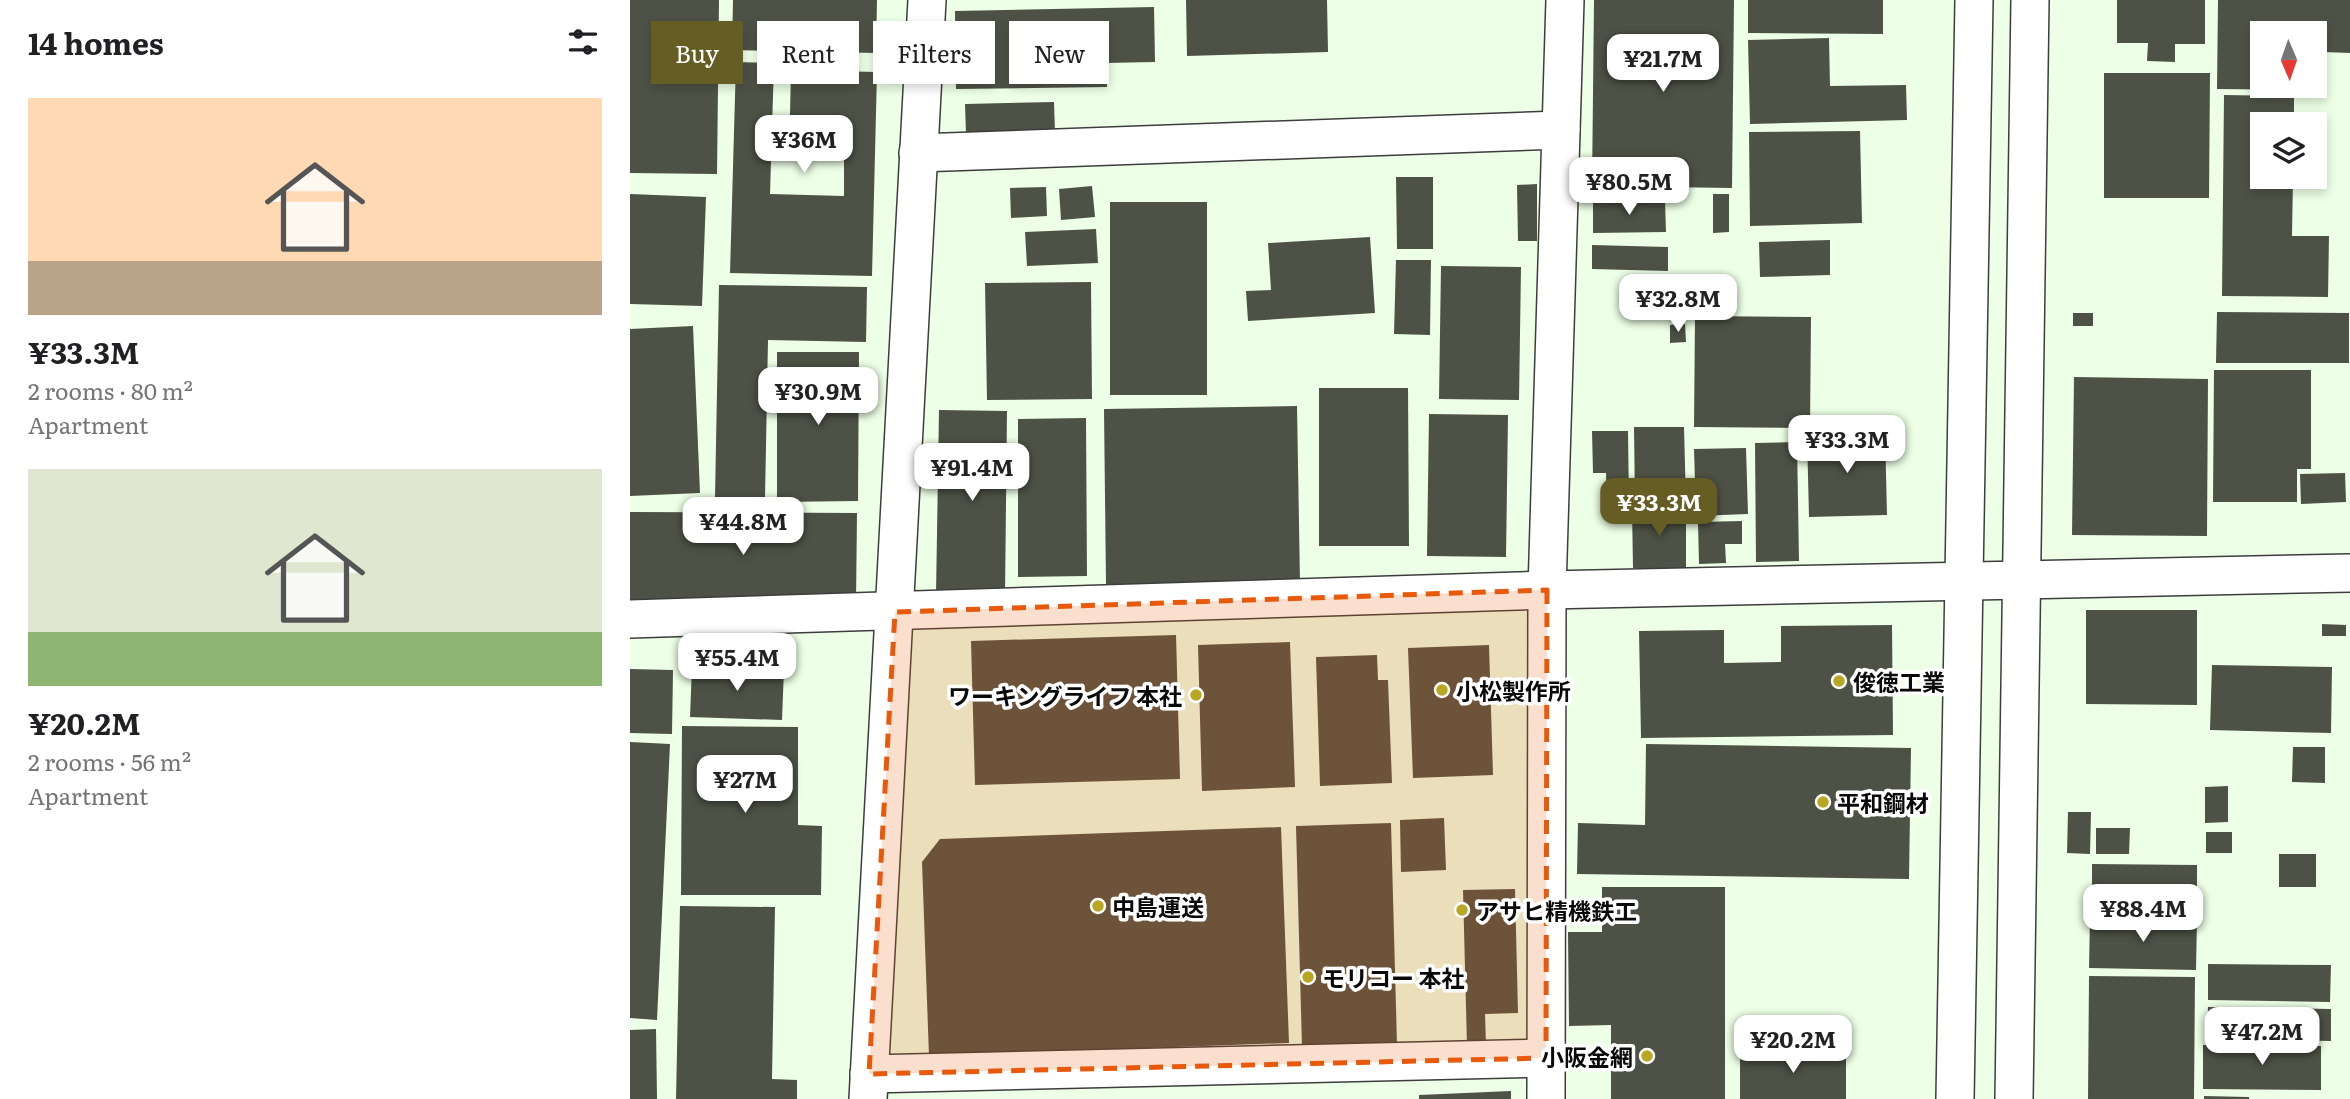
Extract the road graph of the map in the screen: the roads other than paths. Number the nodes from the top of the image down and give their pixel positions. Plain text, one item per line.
1 (927, 0) edge
2 (1565, 0) edge
3 (1974, 0) edge
4 (2030, 0) edge
5 (1561, 130) junction
6 (918, 153) junction
7 (2350, 573) edge
8 (2024, 579) junction
9 (1962, 583) junction
10 (1547, 590) junction
11 (895, 612) junction
12 (630, 618) edge
13 (1546, 1058) junction
14 (868, 1087) edge
15 (1546, 1099) edge
16 (1955, 1099) edge
17 (2014, 1099) edge

1 - 6 street
2 - 5 street
3 - 9 street
4 - 8 street
5 - 6 street
5 - 10 street
6 - 11 street
7 - 8 street
8 - 9 street
8 - 17 street
9 - 10 street
9 - 16 street
10 - 11 street
10 - 13 street
11 - 12 street
11 - 14 street
13 - 14 street
13 - 15 street

